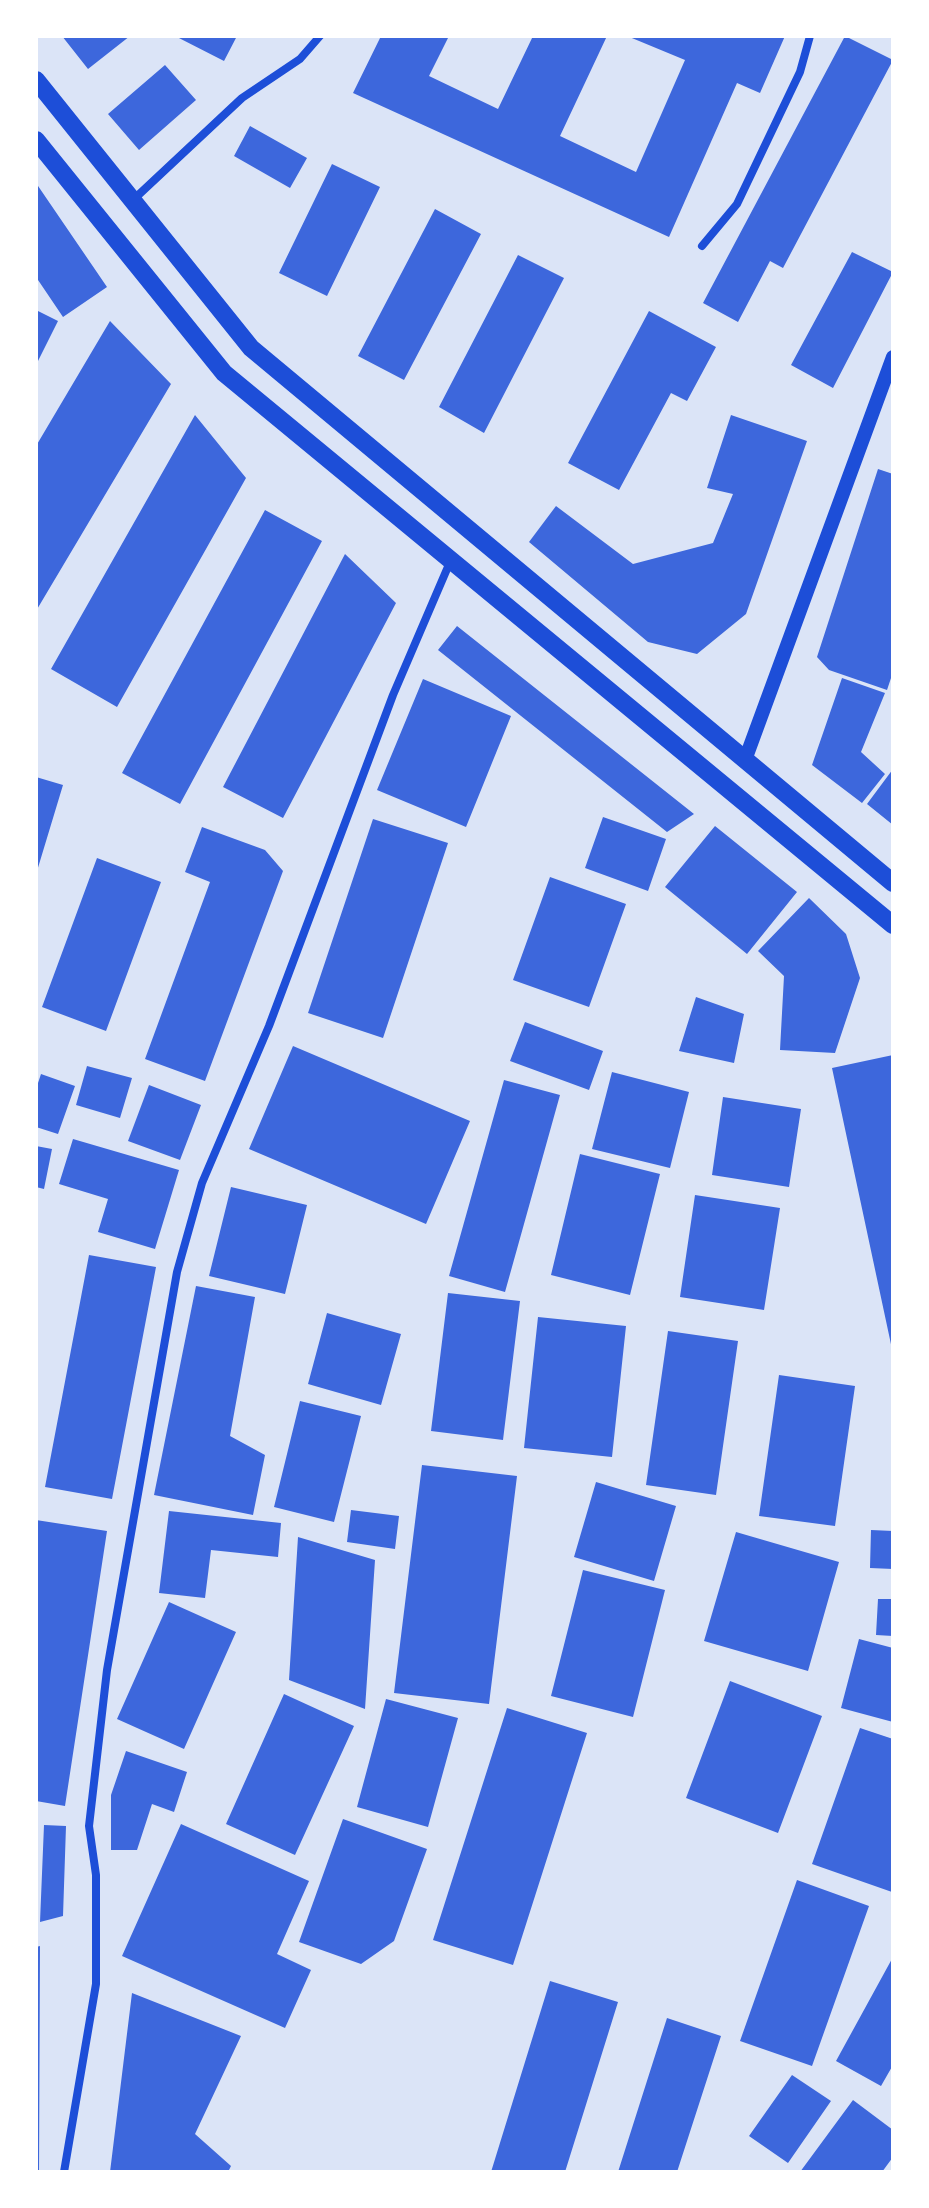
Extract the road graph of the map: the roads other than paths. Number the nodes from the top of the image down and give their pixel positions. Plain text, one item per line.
1 (320, 36) edge
2 (810, 36) edge
3 (36, 80) edge
4 (36, 140) edge
5 (133, 200) junction
6 (702, 246) dead end
7 (893, 357) edge
8 (450, 562) junction
9 (745, 760) junction
10 (893, 883) edge
11 (893, 925) edge
12 (64, 2172) edge

1 - 5 street
2 - 6 street
3 - 5 main road
4 - 8 main road
5 - 9 main road
7 - 9 street
8 - 11 main road
8 - 12 street
9 - 10 main road

